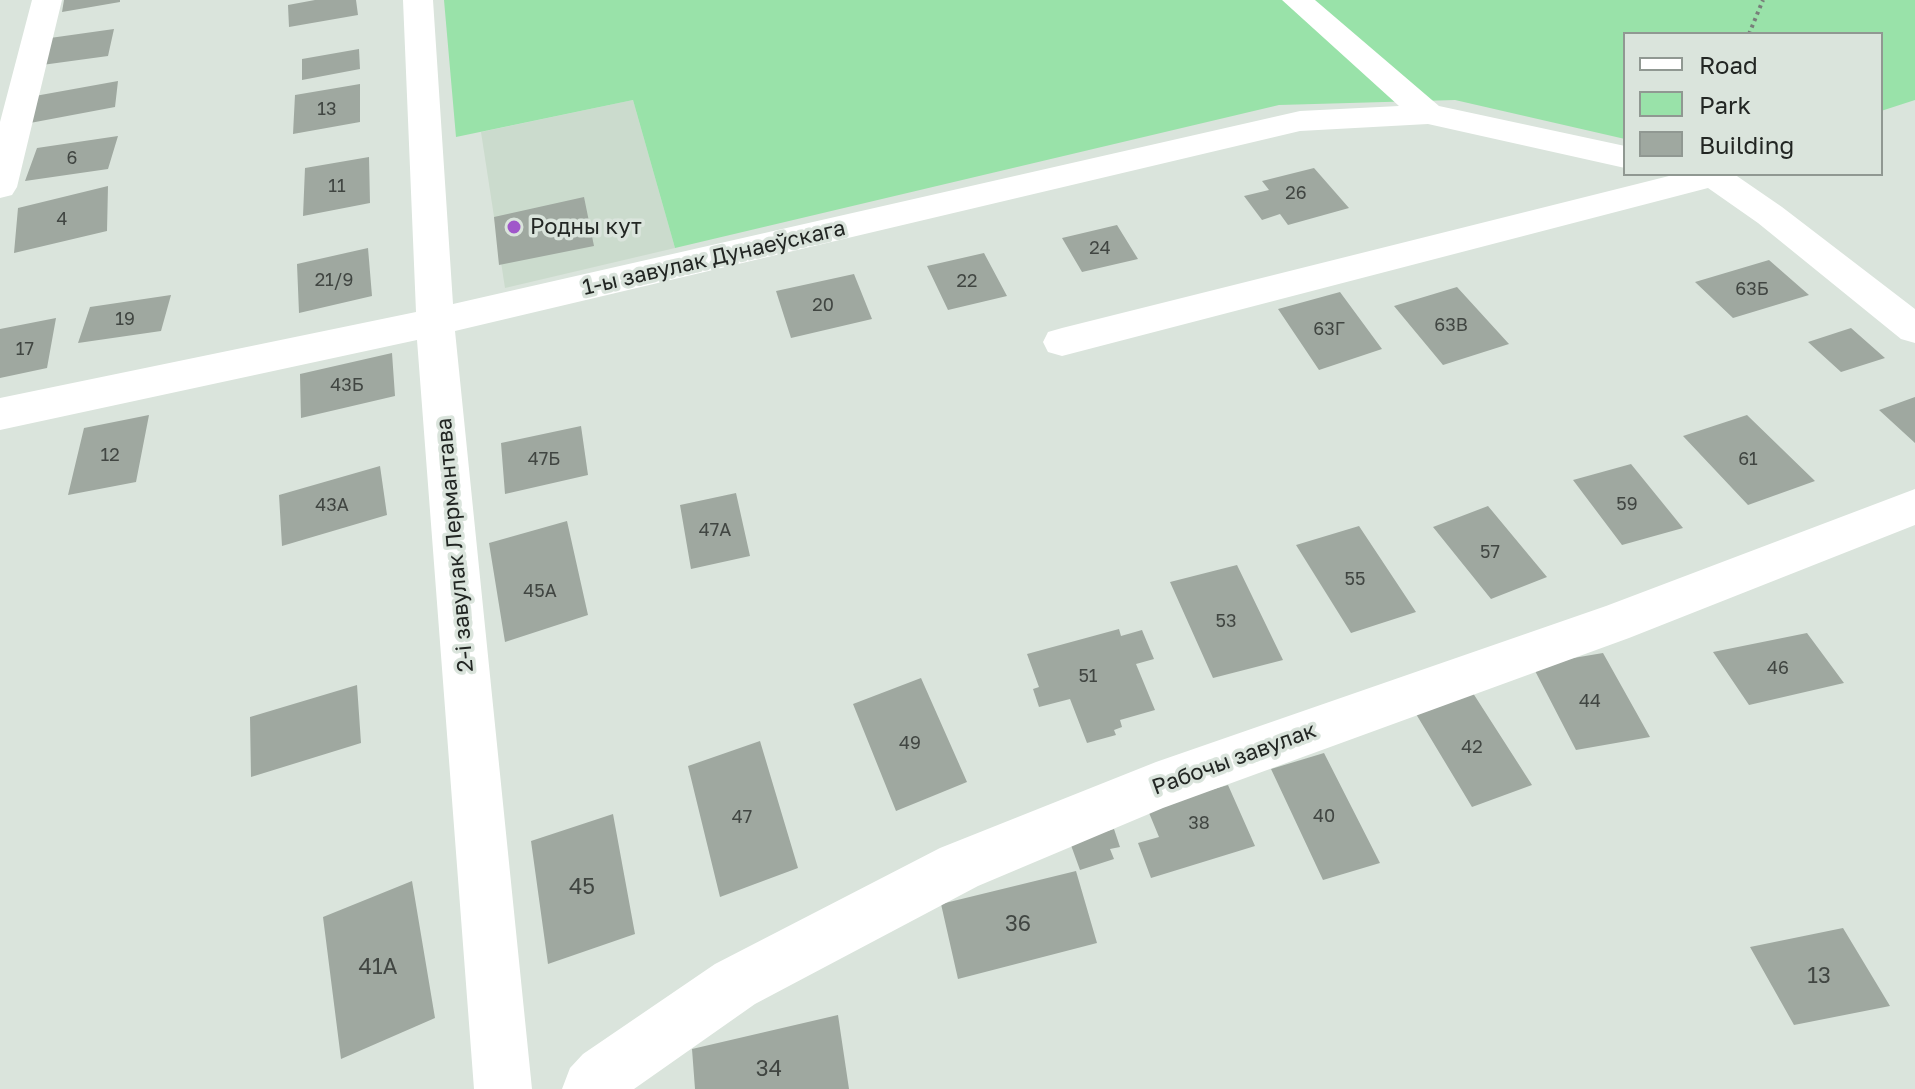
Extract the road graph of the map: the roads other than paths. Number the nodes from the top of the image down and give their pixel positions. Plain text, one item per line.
1 (47, 0) edge
2 (418, 0) edge
3 (1297, 0) edge
4 (1428, 114) junction
5 (1623, 157) edge
6 (1704, 176) edge
7 (1710, 176) edge
8 (0, 187) edge
9 (435, 322) junction
10 (1915, 329) edge
11 (1062, 342) dead end
12 (0, 414) edge
13 (1915, 507) edge
14 (503, 1089) edge
15 (591, 1089) edge

1 - 8 street
2 - 9 street, 2-і завулак Лермантава
3 - 4 street
4 - 5 street
4 - 9 street, 1-ы завулак Дунаеўскага
6 - 11 street
7 - 10 street
9 - 12 street, 1-ы завулак Дунаеўскага
9 - 14 street, 2-і завулак Лермантава
13 - 15 street, Рабочы завулак

